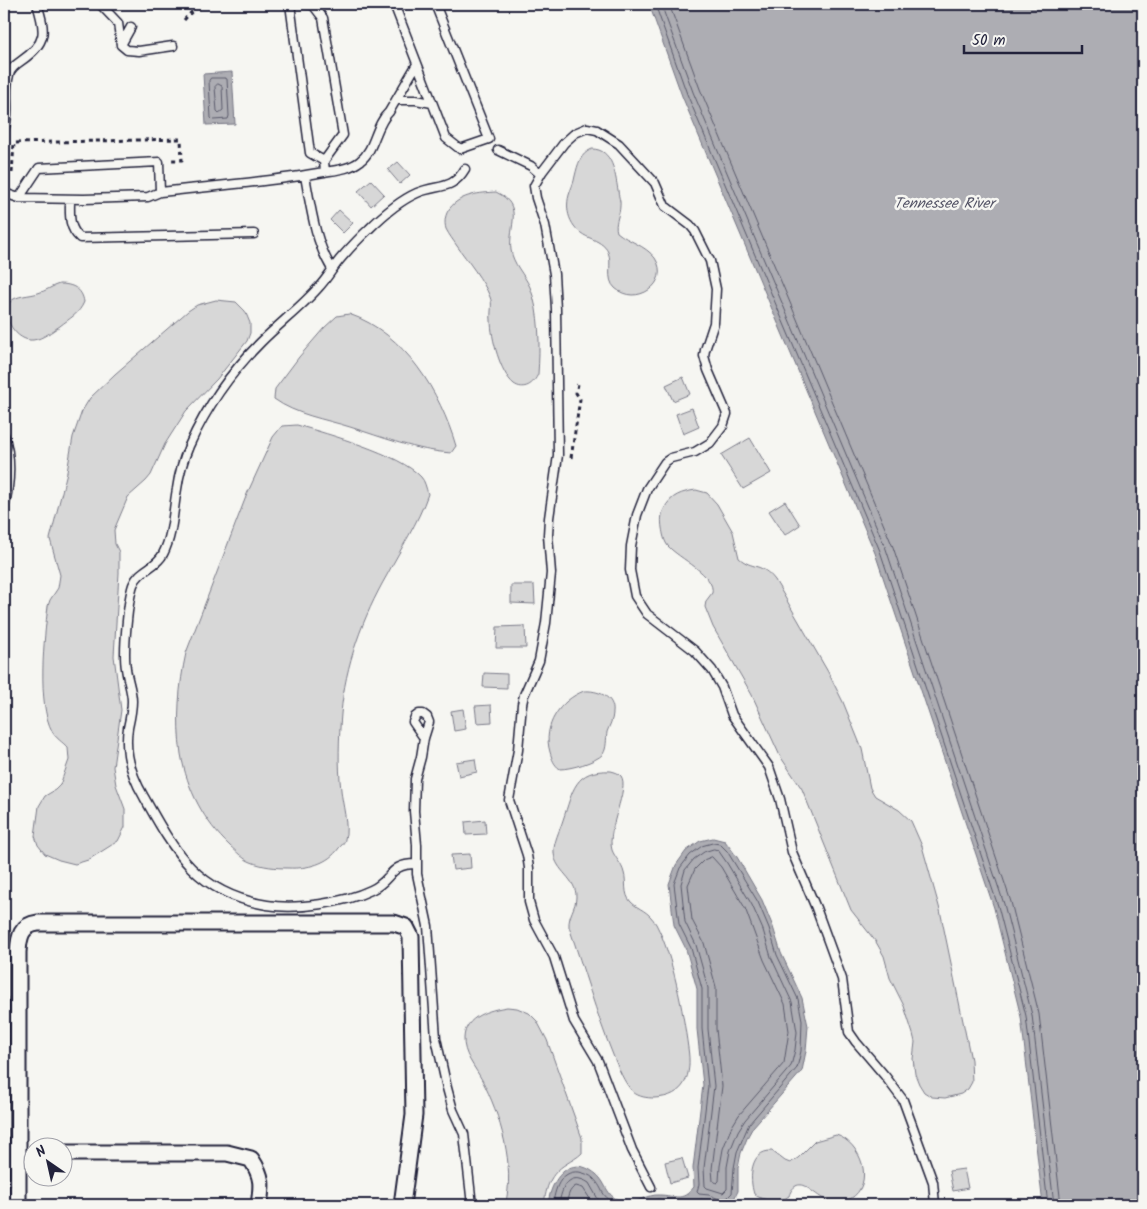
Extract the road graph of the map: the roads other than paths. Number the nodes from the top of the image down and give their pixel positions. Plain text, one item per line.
1 (37, 4) edge
2 (100, 4) edge
3 (290, 4) edge
4 (306, 4) edge
5 (394, 4) edge
6 (435, 4) edge
7 (131, 27) dead end
8 (121, 45) junction
9 (173, 46) dead end
10 (417, 64) junction
11 (396, 100) junction
12 (432, 103) junction
13 (4, 130) edge
14 (498, 150) dead end
15 (324, 161) junction
16 (465, 169) dead end
17 (325, 172) junction
18 (540, 174) junction
19 (305, 176) junction
20 (160, 192) junction
21 (4, 193) edge
22 (19, 198) junction
23 (70, 200) junction
24 (254, 234) dead end
25 (332, 269) junction
26 (4, 434) edge
27 (4, 508) edge
28 (424, 738) dead end
29 (416, 864) junction
30 (25, 1136) edge
31 (72, 1153) edge
32 (22, 1179) edge
33 (651, 1187) dead end
34 (18, 1205) edge
35 (260, 1205) edge
36 (402, 1205) edge
37 (472, 1205) edge
38 (935, 1205) edge

1 - 13 lane
2 - 8 lane
3 - 15 lane
4 - 15 lane
5 - 10 lane
6 - 12 lane
7 - 8 lane
8 - 9 lane
10 - 11 lane
10 - 12 lane
11 - 12 lane
11 - 17 lane
14 - 18 lane
15 - 17 lane
16 - 25 lane
17 - 19 lane
18 - 33 lane
18 - 38 lane
19 - 20 lane
19 - 25 lane
20 - 22 lane
20 - 23 lane
21 - 22 lane
22 - 23 lane
23 - 24 lane
25 - 29 lane
26 - 27 lane
28 - 29 lane
29 - 37 lane
30 - 36 street
31 - 35 street
32 - 34 street

